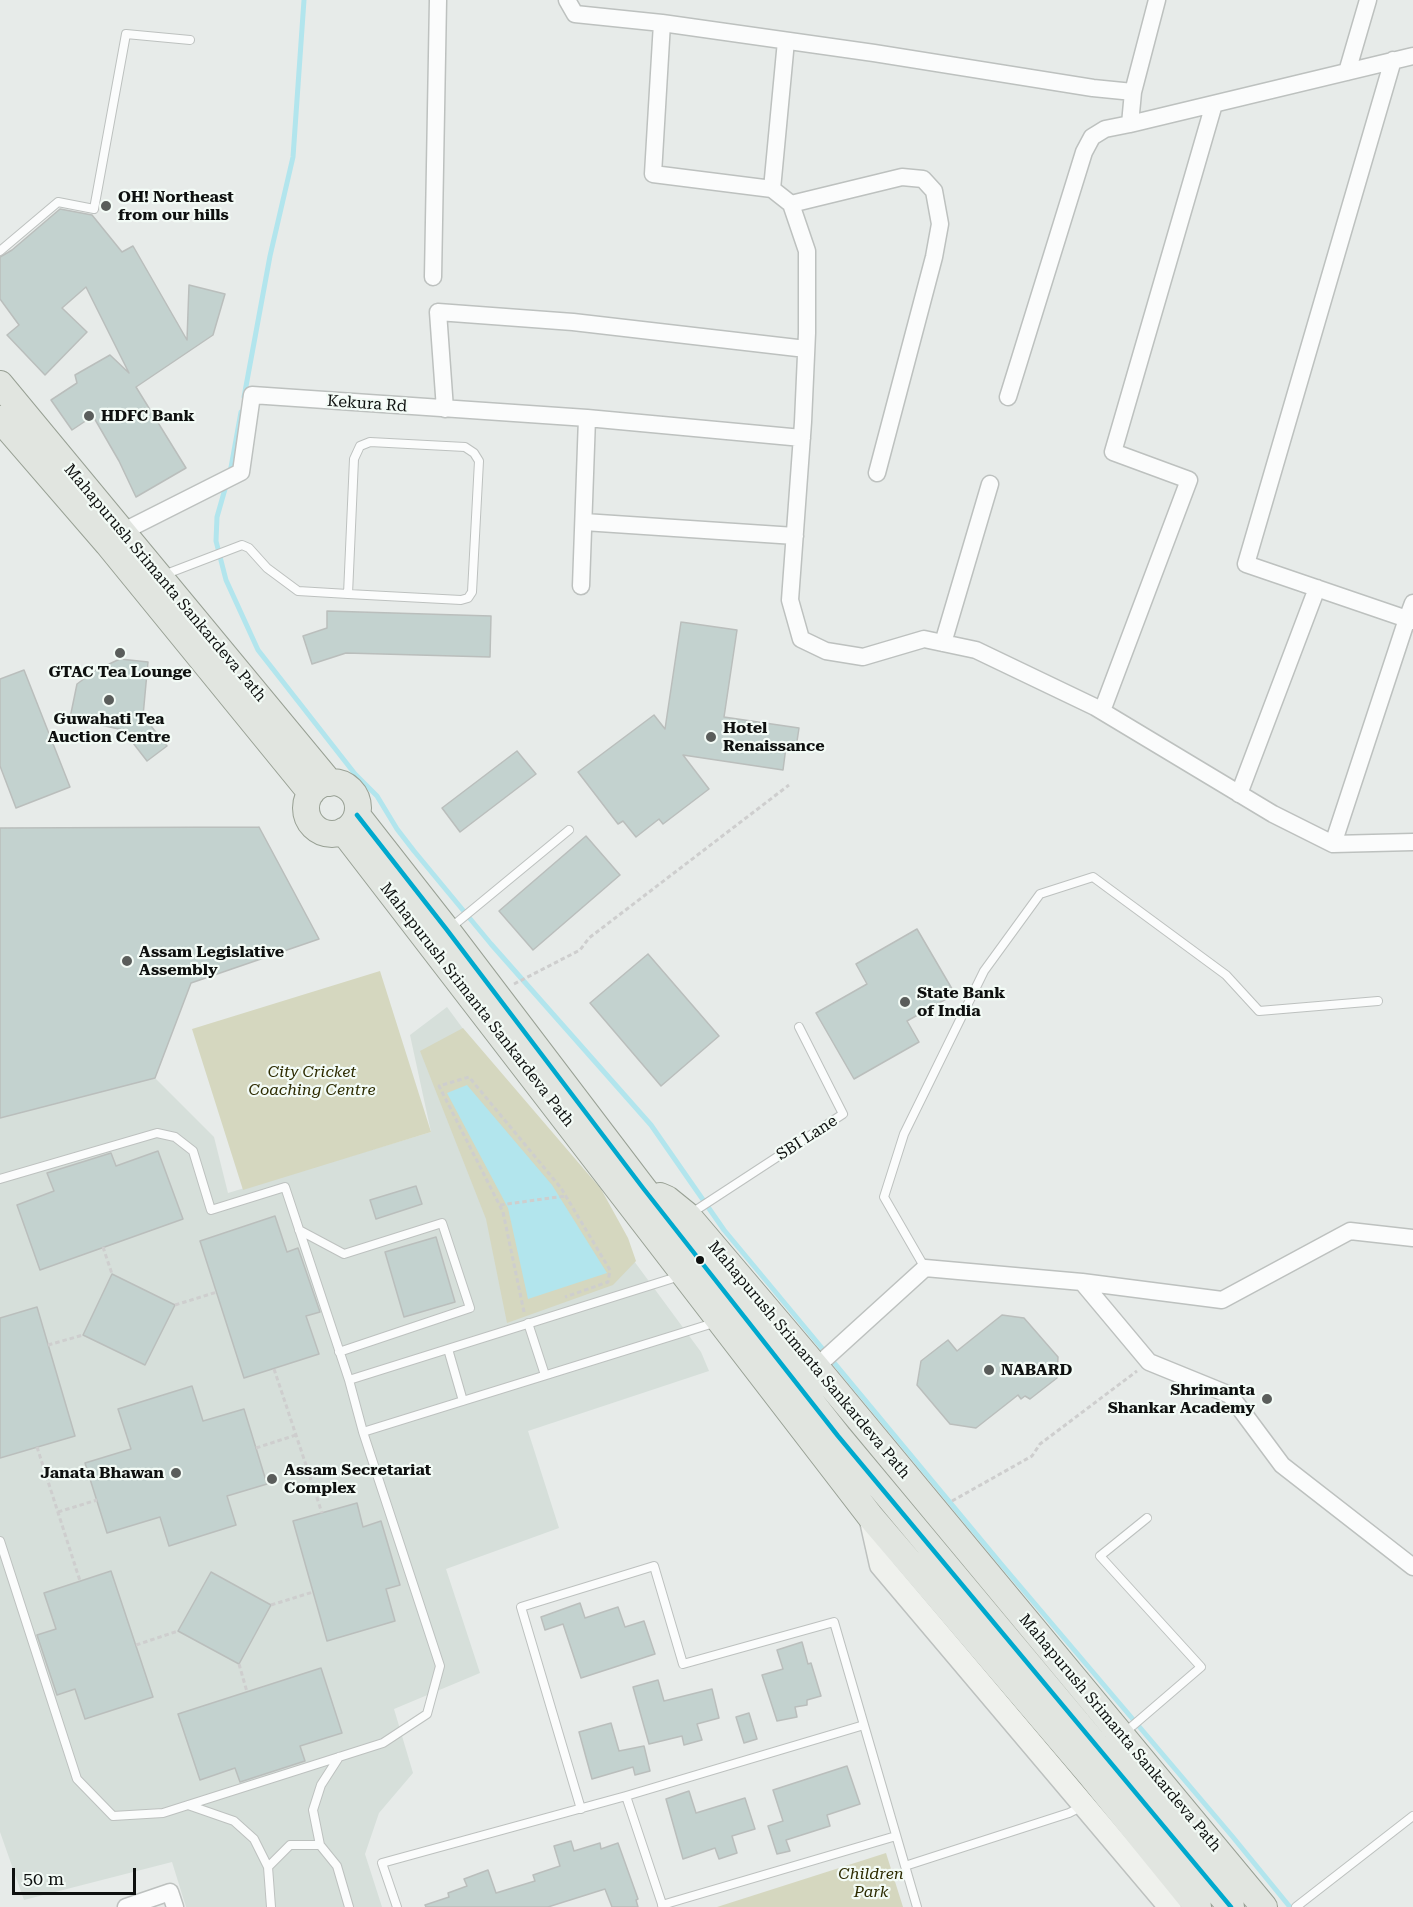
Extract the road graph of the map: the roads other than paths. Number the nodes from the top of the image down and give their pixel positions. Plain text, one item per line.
1 (438, 0) edge
2 (567, 0) edge
3 (1157, 0) edge
4 (1368, 0) edge
5 (662, 23) junction
6 (190, 40) dead end
7 (786, 41) junction
8 (1413, 56) edge
9 (1394, 60) junction
10 (1347, 72) junction
11 (1133, 92) junction
12 (1214, 104) junction
13 (1130, 124) junction
14 (772, 189) junction
15 (791, 204) junction
16 (0, 250) edge
17 (433, 277) dead end
18 (806, 349) junction
19 (0, 384) edge
20 (1008, 397) dead end
21 (445, 409) junction
22 (587, 418) junction
23 (0, 419) edge
24 (802, 438) junction
25 (877, 473) dead end
26 (990, 484) dead end
27 (584, 522) junction
28 (122, 532) junction
29 (795, 537) junction
30 (160, 577) junction
31 (581, 586) dead end
32 (1317, 588) junction
33 (348, 594) junction
34 (1411, 614) edge
35 (943, 643) junction
36 (1102, 711) junction
37 (321, 788) junction
38 (1239, 794) junction
39 (350, 823) junction
40 (569, 830) dead end
41 (1413, 842) edge
42 (1333, 843) junction
43 (452, 925) junction
44 (1378, 1001) dead end
45 (799, 1027) dead end
46 (0, 1179) edge
47 (643, 1188) junction
48 (694, 1212) junction
49 (299, 1230) junction
50 (1413, 1238) edge
51 (925, 1268) junction
52 (684, 1275) junction
53 (1082, 1282) junction
54 (730, 1317) junction
55 (528, 1323) junction
56 (447, 1349) junction
57 (339, 1352) junction
58 (819, 1364) junction
59 (546, 1375) junction
60 (349, 1380) junction
61 (463, 1401) junction
62 (363, 1431) junction
63 (870, 1516) junction
64 (1147, 1518) dead end
65 (0, 1541) edge
66 (1413, 1567) edge
67 (864, 1725) junction
68 (1125, 1732) junction
69 (339, 1757) junction
70 (626, 1796) junction
71 (187, 1805) junction
72 (1085, 1805) junction
73 (581, 1809) junction
74 (1413, 1816) edge
75 (896, 1836) junction
76 (1141, 1839) junction
77 (320, 1845) junction
78 (905, 1866) junction
79 (268, 1867) junction
80 (1144, 1875) junction
81 (662, 1906) edge
82 (126, 1907) edge
83 (175, 1907) edge
84 (271, 1907) edge
85 (349, 1907) edge
86 (397, 1907) edge
87 (917, 1907) edge
88 (1170, 1907) edge
89 (1198, 1907) edge
90 (1231, 1907) edge
91 (1264, 1907) edge
92 (1296, 1907) edge

1 - 17 street
2 - 5 street
3 - 11 street
4 - 10 street
5 - 7 street
5 - 14 street
6 - 16 lane
7 - 11 street
7 - 14 street
8 - 9 street
9 - 10 street
9 - 32 street
10 - 12 street
11 - 13 street
12 - 13 street
12 - 36 street
13 - 20 street
14 - 15 street
15 - 18 street
15 - 25 street
18 - 21 street
18 - 24 street
19 - 28 main road, Mahapurush Srimanta Sankardeva Path
21 - 22 street, Kekura Rd
21 - 28 street, Kekura Rd
22 - 24 street, Kekura Rd
22 - 27 street
23 - 37 main road, Mahapurush Srimanta Sankardeva Path
24 - 29 street
26 - 35 street
27 - 29 street
27 - 31 street
28 - 30 main road, Mahapurush Srimanta Sankardeva Path
29 - 35 street
30 - 33 lane
30 - 37 main road, Mahapurush Srimanta Sankardeva Path
32 - 34 street
32 - 38 street
33 - 33 lane
34 - 42 street
35 - 36 street
36 - 38 street
37 - 39 main road
37 - 39 main road
38 - 42 street
39 - 43 main road, Mahapurush Srimanta Sankardeva Path
39 - 52 main road, Mahapurush Srimanta Sankardeva Path
40 - 43 lane
41 - 42 street
43 - 47 main road, Mahapurush Srimanta Sankardeva Path
44 - 51 lane
45 - 48 lane, SBI Lane
46 - 49 lane
47 - 48 main road, Mahapurush Srimanta Sankardeva Path
47 - 54 main road
48 - 58 main road, Mahapurush Srimanta Sankardeva Path
49 - 57 lane
49 - 57 lane
50 - 53 street
51 - 53 street
51 - 58 street
52 - 54 main road, Mahapurush Srimanta Sankardeva Path
52 - 55 lane
53 - 66 street
54 - 59 lane
54 - 63 main road, Mahapurush Srimanta Sankardeva Path
54 - 90 main road
55 - 56 lane
55 - 59 lane
56 - 60 lane
56 - 61 lane
57 - 60 lane
58 - 68 main road, Mahapurush Srimanta Sankardeva Path
59 - 61 lane
60 - 62 lane
61 - 62 lane
62 - 69 lane
63 - 72 main road
63 - 76 main road, Mahapurush Srimanta Sankardeva Path
64 - 68 lane
65 - 71 lane
67 - 70 lane
67 - 73 lane
67 - 75 lane
68 - 91 main road, Mahapurush Srimanta Sankardeva Path
69 - 71 lane
69 - 77 lane
70 - 73 lane
70 - 81 lane
71 - 79 lane
72 - 78 lane
72 - 80 main road
73 - 86 lane
74 - 92 lane
75 - 78 lane
75 - 81 lane
76 - 80 main road
76 - 89 main road, Mahapurush Srimanta Sankardeva Path
77 - 79 lane
77 - 85 lane
78 - 87 lane
79 - 84 lane
80 - 88 main road
82 - 83 street

